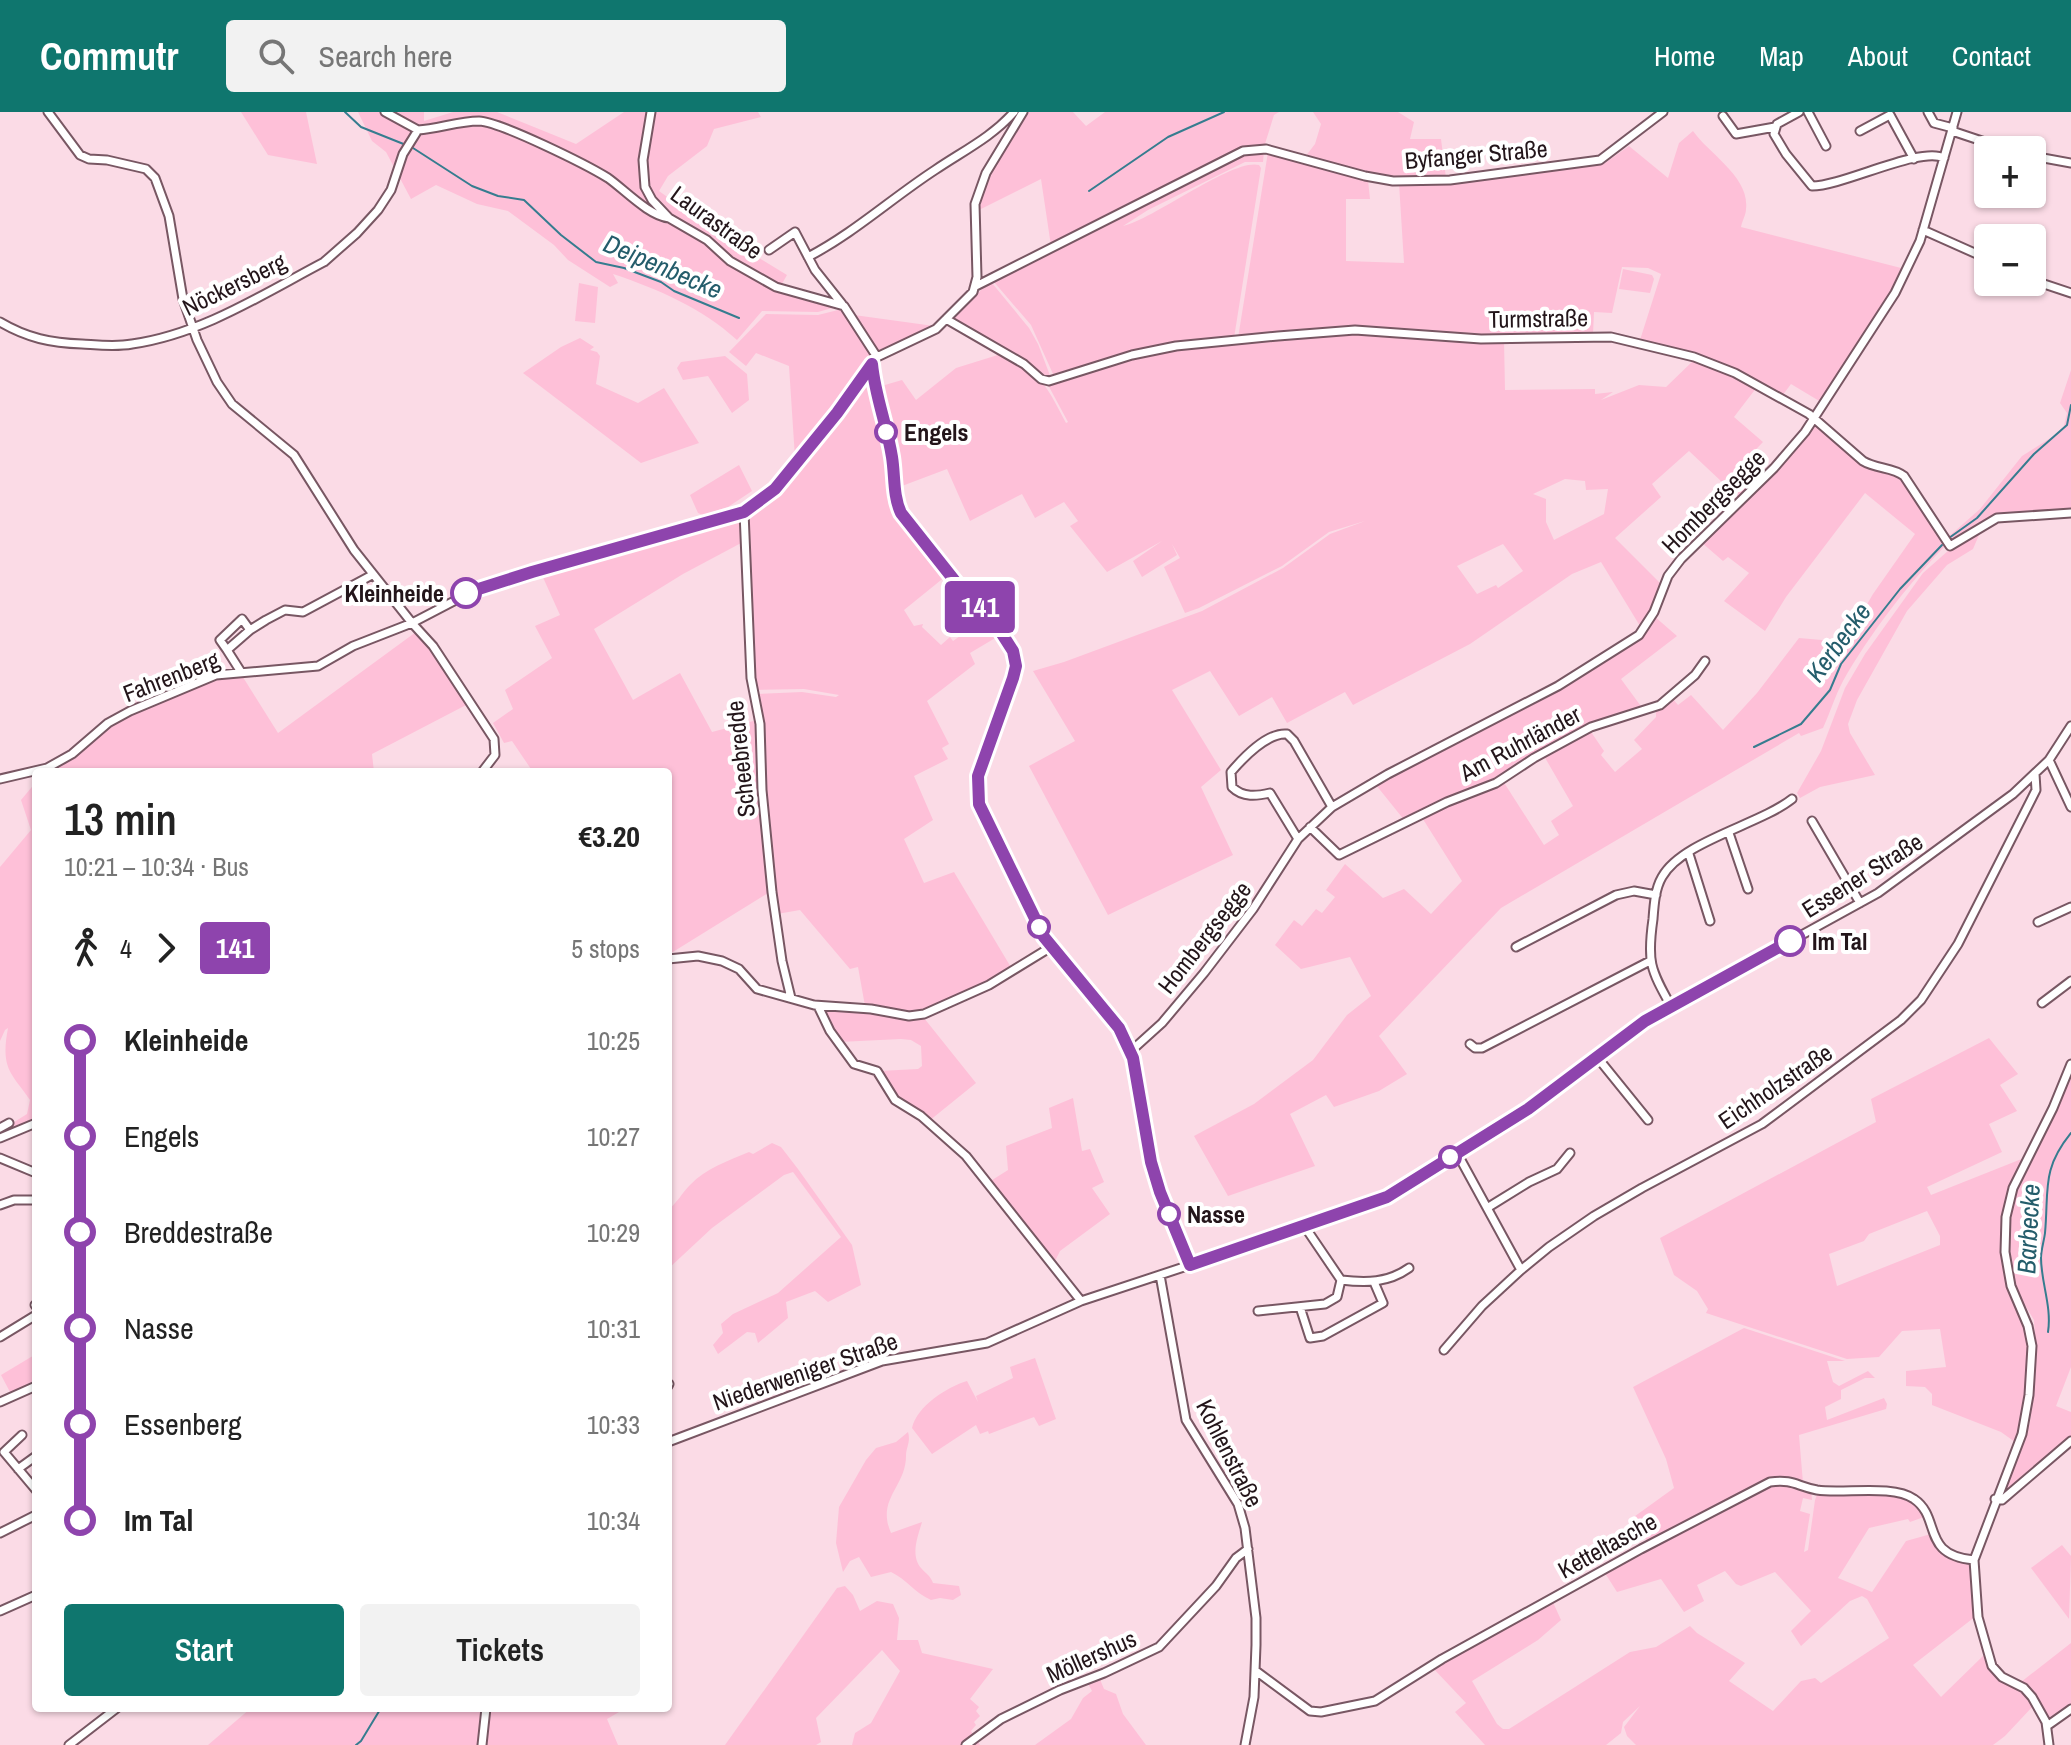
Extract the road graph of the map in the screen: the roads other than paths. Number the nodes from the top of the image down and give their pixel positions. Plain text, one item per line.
1 (48, 112) edge
2 (385, 112) edge
3 (651, 112) edge
4 (1014, 112) edge
5 (1023, 112) edge
6 (1663, 112) edge
7 (1799, 112) edge
8 (1808, 112) edge
9 (1928, 112) edge
10 (1957, 112) edge
11 (1723, 116) dead end
12 (1775, 127) junction
13 (418, 130) junction
14 (1952, 130) junction
15 (1860, 131) dead end
16 (1974, 138) edge
17 (1826, 146) dead end
18 (1944, 158) junction
19 (1914, 159) junction
20 (2046, 159) edge
21 (2071, 163) edge
22 (669, 218) junction
23 (1923, 230) junction
24 (769, 250) dead end
25 (1974, 253) edge
26 (808, 257) junction
27 (2046, 285) edge
28 (976, 286) junction
29 (2071, 293) edge
30 (844, 306) junction
31 (946, 319) junction
32 (0, 322) edge
33 (193, 329) junction
34 (874, 360) junction
35 (1815, 419) junction
36 (744, 512) junction
37 (2071, 513) edge
38 (372, 575) junction
39 (412, 623) junction
40 (250, 630) junction
41 (227, 650) junction
42 (1705, 661) dead end
43 (241, 672) junction
44 (2071, 726) edge
45 (2049, 760) junction
46 (47, 768) edge
47 (485, 768) edge
48 (32, 772) edge
49 (2035, 774) junction
50 (0, 779) edge
51 (1792, 799) dead end
52 (1332, 807) junction
53 (2071, 807) edge
54 (1812, 821) dead end
55 (1310, 827) junction
56 (1729, 833) junction
57 (1298, 839) junction
58 (1689, 854) junction
59 (1748, 889) dead end
60 (1656, 895) junction
61 (1860, 903) junction
62 (2071, 907) edge
63 (1710, 921) dead end
64 (2038, 922) dead end
65 (1051, 947) junction
66 (1516, 947) dead end
67 (672, 959) edge
68 (1650, 961) junction
69 (2071, 981) edge
70 (791, 998) junction
71 (2042, 1003) dead end
72 (818, 1006) junction
73 (1671, 1006) junction
74 (1470, 1044) dead end
75 (1131, 1051) junction
76 (1597, 1057) junction
77 (2071, 1064) edge
78 (1648, 1120) dead end
79 (9, 1123) dead end
80 (32, 1125) edge
81 (0, 1128) edge
82 (0, 1138) edge
83 (1457, 1153) junction
84 (1570, 1153) dead end
85 (0, 1158) edge
86 (32, 1171) edge
87 (32, 1200) edge
88 (0, 1205) edge
89 (1487, 1208) junction
90 (1305, 1227) junction
91 (1190, 1265) junction
92 (1409, 1268) dead end
93 (1521, 1270) junction
94 (1160, 1275) junction
95 (1341, 1280) junction
96 (1374, 1282) junction
97 (1092, 1297) joint
98 (1081, 1301) junction
99 (1300, 1307) junction
100 (1258, 1311) dead end
101 (32, 1317) edge
102 (0, 1337) edge
103 (1444, 1350) dead end
104 (32, 1388) edge
105 (0, 1402) edge
106 (22, 1435) dead end
107 (672, 1440) edge
108 (2071, 1441) edge
109 (32, 1459) edge
110 (18, 1469) junction
111 (32, 1485) edge
112 (1995, 1499) junction
113 (32, 1517) edge
114 (0, 1533) edge
115 (1248, 1549) junction
116 (1974, 1560) junction
117 (32, 1597) edge
118 (0, 1611) edge
119 (1256, 1671) junction
120 (2071, 1709) edge
121 (112, 1712) edge
122 (486, 1712) edge
123 (2047, 1726) junction
124 (69, 1745) edge
125 (482, 1745) edge
126 (966, 1745) edge
127 (1245, 1745) edge
128 (2049, 1745) edge

1 - 33 street
2 - 13 street
3 - 22 street, Laurastraße
4 - 26 street
5 - 28 street
6 - 28 street, Byfanger Straße
7 - 12 street
8 - 17 street
9 - 14 street
10 - 14 street, Hombergsegge
11 - 12 street
12 - 19 street
13 - 22 street
13 - 33 street, Nöckersberg
14 - 16 street
14 - 18 street, Hombergsegge
15 - 19 street
18 - 19 street
18 - 23 street, Hombergsegge
20 - 21 street
22 - 30 street, Laurastraße
23 - 25 street
23 - 35 street, Hombergsegge
24 - 26 street, Laurastraße
26 - 30 street, Laurastraße
27 - 29 street
28 - 31 street
30 - 34 street, Laurastraße
31 - 34 street
31 - 35 street, Turmstraße
32 - 33 street, Nöckersberg
33 - 38 street
34 - 36 street
34 - 65 street
35 - 37 street, Turmstraße
35 - 52 street, Hombergsegge
36 - 39 street
36 - 70 street, Scheebredde
38 - 39 street
38 - 40 street
39 - 43 street, Fahrenberg
39 - 47 street
40 - 41 street
40 - 41 street
41 - 43 street
42 - 55 street, Am Ruhrländer
43 - 46 street, Fahrenberg
44 - 45 street, Essener Straße
45 - 49 street, Essener Straße
45 - 53 street
48 - 50 street, Fahrenberg
49 - 61 street, Essener Straße
49 - 93 street, Eichholzstraße
51 - 56 street
52 - 55 street, Hombergsegge
52 - 57 street
54 - 61 street
55 - 57 street, Hombergsegge
56 - 58 street
56 - 59 street
57 - 75 street, Hombergsegge
58 - 60 street
58 - 63 street
60 - 66 street
60 - 68 street
61 - 73 street, Essener Straße
62 - 64 street
65 - 72 street
65 - 75 street
67 - 70 street
68 - 73 street
68 - 74 street
69 - 71 street
70 - 72 street
72 - 98 street
73 - 76 street, Essener Straße
75 - 91 street
76 - 78 street
76 - 83 street, Essener Straße
77 - 112 street
79 - 81 street
80 - 82 street
83 - 89 street
83 - 90 street, Essener Straße
84 - 89 street
85 - 86 street
87 - 88 street
89 - 93 street
90 - 91 street, Essener Straße
90 - 95 street
91 - 94 street, Essener Straße
92 - 96 street
93 - 103 street, Eichholzstraße
94 - 97 street, Essener Straße
94 - 115 street, Kohlenstraße
95 - 96 street
95 - 99 street
96 - 99 street
97 - 98 street, Niederweniger Straße
98 - 107 street, Niederweniger Straße
99 - 100 street
101 - 102 street
104 - 105 street
106 - 110 street
108 - 112 street
109 - 110 street
110 - 111 street
112 - 116 street
113 - 114 street
115 - 119 street, Kohlenstraße
115 - 126 street, Möllershus
116 - 119 street, Ketteltasche
116 - 123 street
117 - 118 street
119 - 127 street, Kohlenstraße
120 - 123 street
121 - 124 street
122 - 125 street
123 - 128 street

